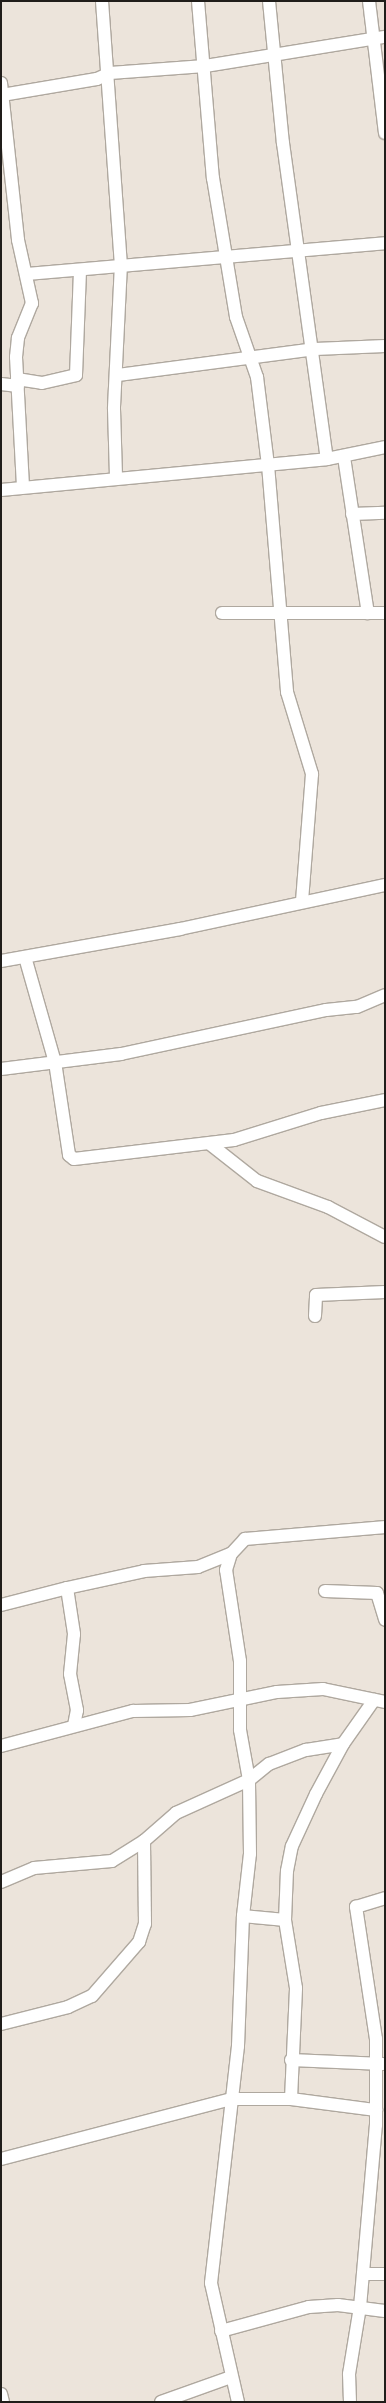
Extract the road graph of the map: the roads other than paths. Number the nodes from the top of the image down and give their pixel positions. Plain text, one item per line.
1 (102, 1) edge
2 (198, 1) edge
3 (269, 1) edge
4 (369, 1) edge
5 (380, 38) edge
6 (276, 56) junction
7 (205, 66) junction
8 (110, 73) junction
9 (2, 88) edge
10 (385, 133) edge
11 (385, 243) edge
12 (300, 251) junction
13 (225, 258) junction
14 (121, 264) junction
15 (80, 271) junction
16 (27, 274) junction
17 (385, 346) edge
18 (315, 349) junction
19 (248, 356) junction
20 (118, 375) junction
21 (17, 383) junction
22 (1, 384) edge
23 (385, 447) edge
24 (344, 457) junction
25 (327, 459) junction
26 (268, 465) junction
27 (116, 476) junction
28 (23, 486) junction
29 (1, 490) edge
30 (385, 513) edge
31 (352, 514) junction
32 (280, 611) junction
33 (368, 613) junction
34 (385, 613) edge
35 (222, 614) dead end
36 (385, 885) edge
37 (302, 901) junction
38 (24, 957) junction
39 (1, 961) edge
40 (385, 995) edge
41 (55, 1062) junction
42 (1, 1069) edge
43 (385, 1100) edge
44 (210, 1144) junction
45 (385, 1237) edge
46 (385, 1292) edge
47 (315, 1316) dead end
48 (385, 1526) edge
49 (231, 1554) junction
50 (67, 1588) junction
51 (325, 1590) dead end
52 (1, 1605) edge
53 (385, 1620) edge
54 (242, 1697) junction
55 (379, 1701) edge
56 (74, 1726) junction
57 (343, 1744) junction
58 (1, 1746) edge
59 (249, 1780) junction
60 (144, 1841) junction
61 (1, 1882) edge
62 (385, 1898) edge
63 (243, 1916) junction
64 (285, 1920) junction
65 (1, 2024) edge
66 (291, 2060) junction
67 (380, 2064) edge
68 (232, 2099) junction
69 (291, 2099) junction
70 (376, 2110) junction
71 (1, 2160) edge
72 (362, 2274) junction
73 (385, 2274) edge
74 (360, 2307) junction
75 (385, 2311) edge
76 (221, 2331) junction
77 (231, 2377) junction
78 (1, 2394) edge
79 (3, 2402) edge
80 (161, 2402) edge
81 (238, 2402) edge
82 (350, 2402) edge

1 - 8 street
2 - 7 street
3 - 6 street
4 - 5 street
5 - 6 street
5 - 10 street
6 - 7 street
6 - 12 street
7 - 8 street
7 - 13 street
8 - 9 street
8 - 14 street
9 - 16 street
11 - 12 street
12 - 13 street
12 - 18 street
13 - 14 street
13 - 19 street
14 - 15 street
14 - 20 street
15 - 16 street
15 - 21 street
16 - 21 street
17 - 18 street
18 - 19 street
18 - 25 street
19 - 20 street
19 - 26 street
20 - 27 street
21 - 22 street
21 - 28 street
23 - 24 street
24 - 25 street
24 - 31 street
25 - 26 street
26 - 27 street
26 - 32 street
27 - 28 street
28 - 29 street
30 - 31 street
31 - 33 street
32 - 33 street
32 - 35 street
32 - 37 street
33 - 34 street
36 - 37 street
37 - 38 street
38 - 39 street
38 - 41 street
40 - 41 street
41 - 42 street
41 - 44 street
43 - 44 street
44 - 45 street
46 - 47 street
48 - 49 street
49 - 50 street
49 - 54 street
50 - 52 street
50 - 56 street
51 - 53 street
54 - 55 street
54 - 56 street
54 - 59 street
55 - 57 street
56 - 58 street
57 - 59 street
57 - 64 street
59 - 60 street
59 - 63 street
60 - 61 street
60 - 65 street
62 - 67 street
63 - 64 street
63 - 68 street
64 - 66 street
66 - 67 street
66 - 69 street
67 - 70 street
68 - 69 street
68 - 71 street
68 - 76 street
69 - 70 street
70 - 72 street
72 - 73 street
72 - 74 street
74 - 75 street
74 - 76 street
74 - 82 street
76 - 77 street
77 - 80 street
77 - 81 street
78 - 79 street

